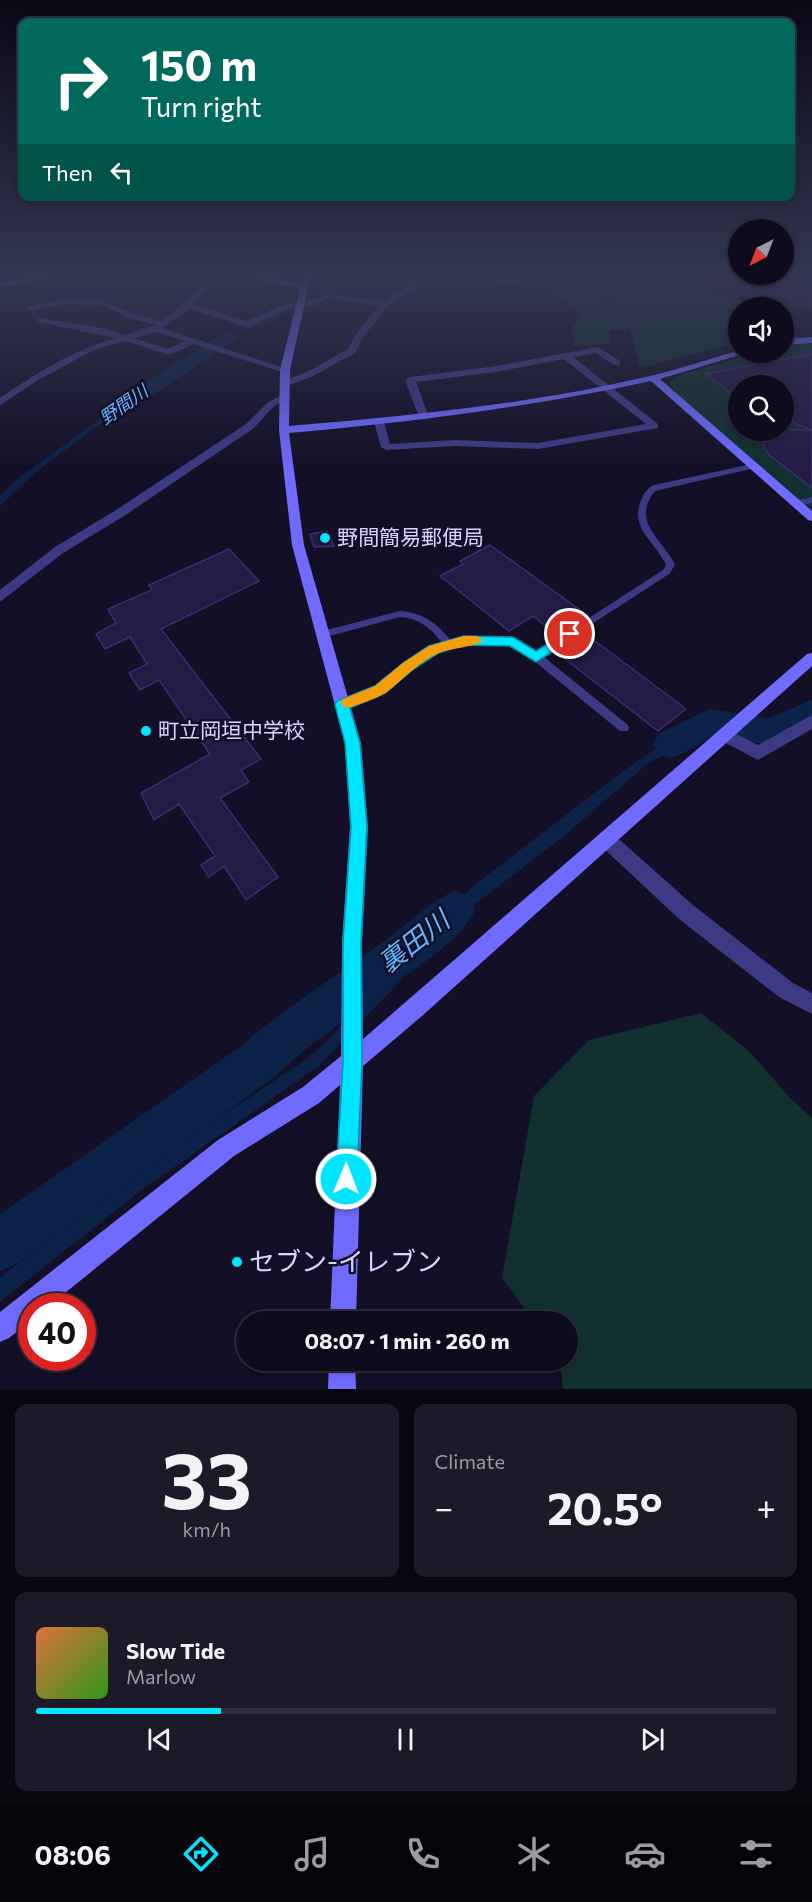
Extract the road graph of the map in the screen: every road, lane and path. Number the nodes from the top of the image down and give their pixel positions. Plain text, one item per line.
1 (119, 339) edge
2 (124, 339) edge
3 (188, 339) edge
4 (293, 339) edge
5 (358, 339) edge
6 (812, 340) edge
7 (193, 341) junction
8 (794, 341) edge
9 (567, 357) junction
10 (728, 357) edge
11 (617, 363) dead end
12 (653, 378) junction
13 (284, 384) junction
14 (609, 388) junction
15 (0, 402) edge
16 (424, 417) junction
17 (379, 422) junction
18 (284, 430) junction
19 (752, 466) junction
20 (812, 500) edge
21 (795, 504) junction
22 (812, 517) edge
23 (0, 597) edge
24 (322, 634) junction
25 (448, 645) junction
26 (536, 657) junction
27 (812, 658) edge
28 (342, 705) junction
29 (812, 721) edge
30 (624, 728) dead end
31 (726, 735) junction
32 (606, 839) junction
33 (812, 1004) edge
34 (352, 1062) junction
35 (343, 1311) edge
36 (0, 1329) edge
37 (342, 1371) edge
38 (342, 1389) edge

1 - 15 street
2 - 7 street
3 - 7 street
4 - 13 street
5 - 13 street
6 - 8 street
7 - 13 street
9 - 11 street
9 - 14 street
9 - 16 street
10 - 12 street
12 - 14 street
12 - 19 street
13 - 18 street
13 - 23 street
14 - 16 street
14 - 17 street
16 - 17 street
17 - 18 street
18 - 24 street
19 - 21 street
19 - 26 lane
20 - 21 street
21 - 22 street
24 - 25 lane
24 - 28 street
25 - 26 lane
25 - 28 lane
26 - 30 lane
27 - 31 street
28 - 34 street
29 - 31 street
31 - 32 street
32 - 33 street
32 - 34 street
34 - 35 street
34 - 36 street
37 - 38 street

